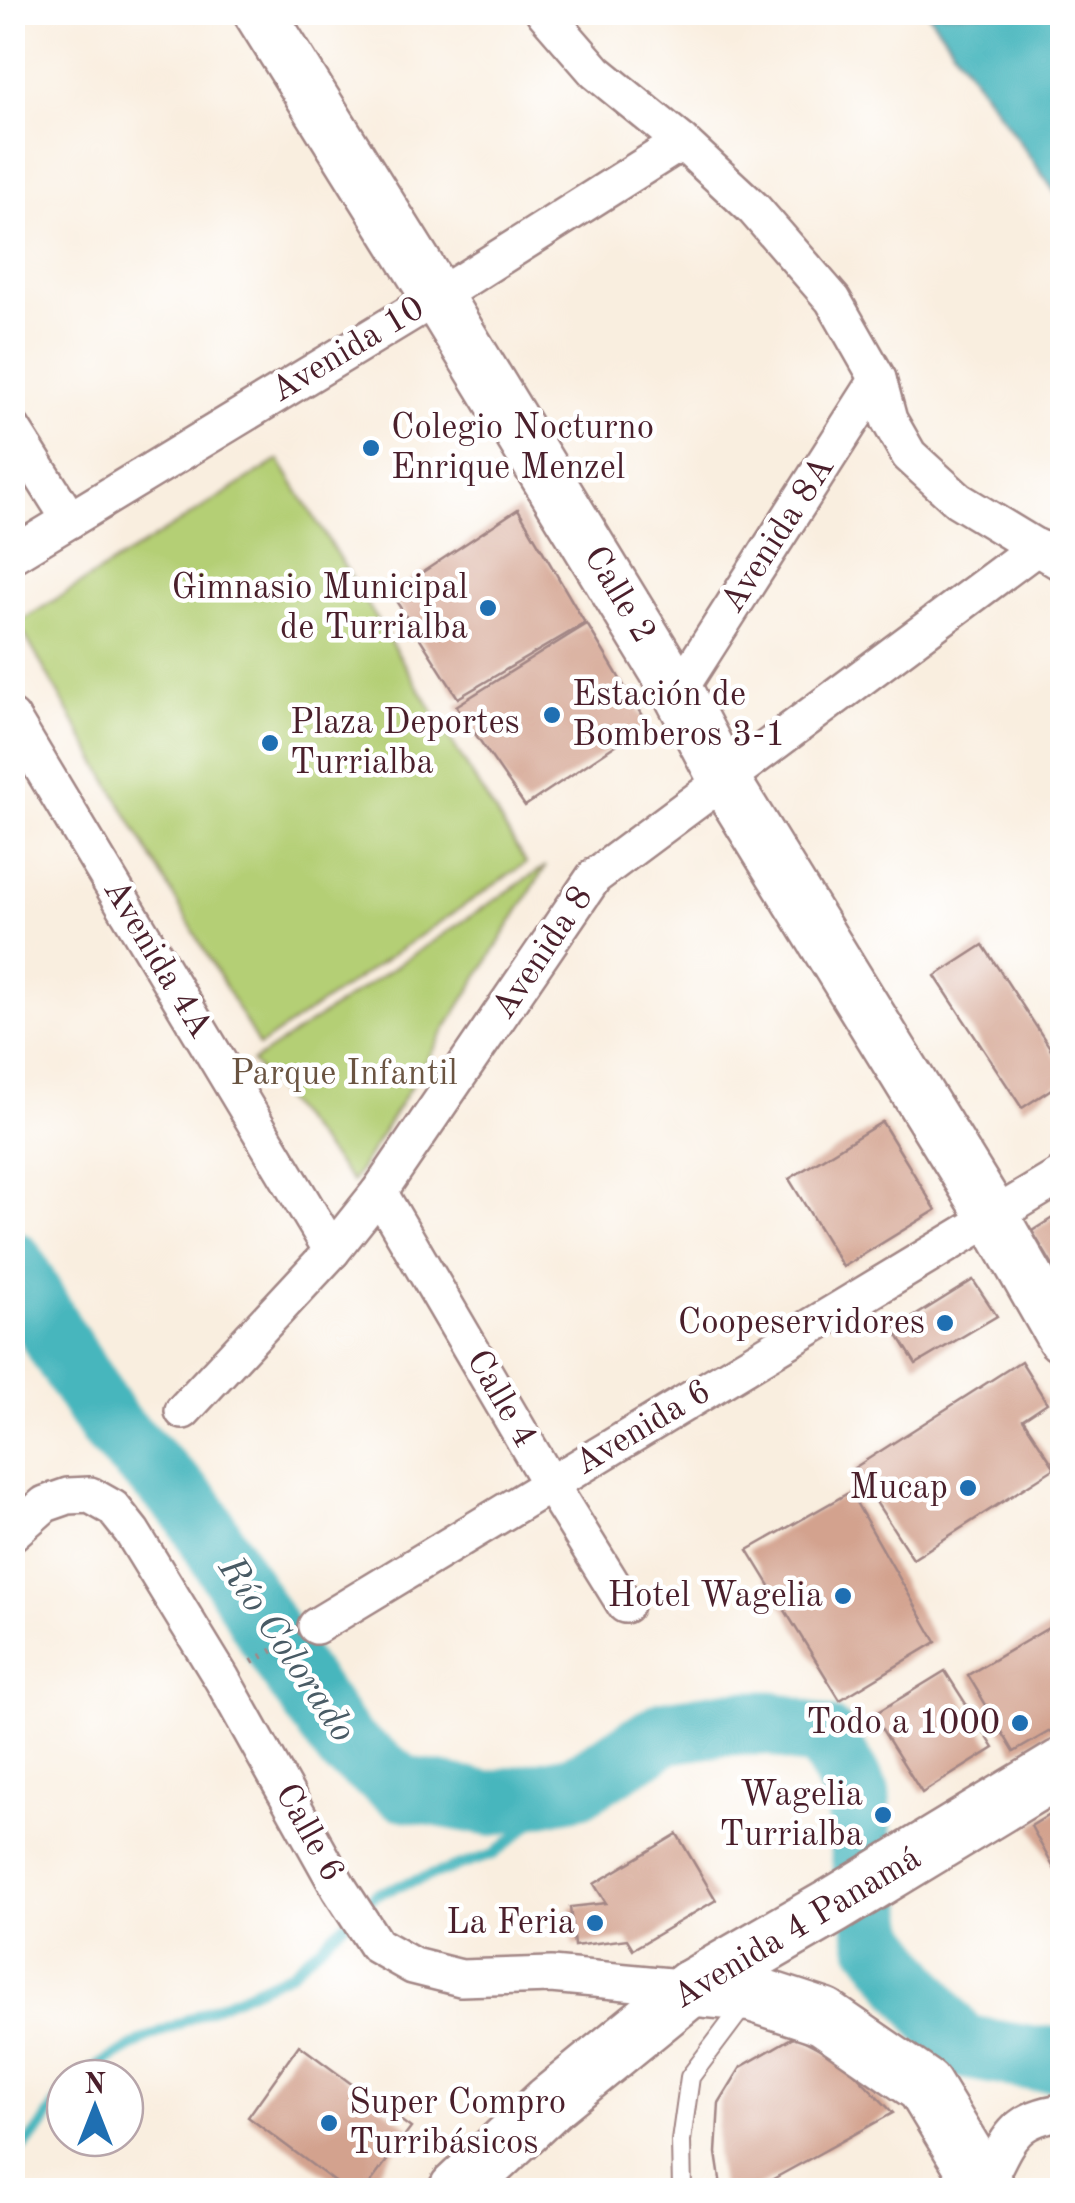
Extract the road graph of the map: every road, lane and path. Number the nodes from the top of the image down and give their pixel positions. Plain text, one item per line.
1 (259, 12) edge
2 (544, 12) edge
3 (682, 142) junction
4 (437, 296) junction
5 (878, 378) junction
6 (12, 428) edge
7 (70, 520) junction
8 (12, 555) edge
9 (1050, 555) edge
10 (678, 692) junction
11 (12, 718) edge
12 (724, 781) junction
13 (1062, 1175) edge
14 (379, 1192) junction
15 (994, 1218) junction
16 (332, 1251) junction
17 (1062, 1337) edge
18 (184, 1412) dead end
19 (550, 1484) junction
20 (12, 1533) edge
21 (626, 1605) dead end
22 (316, 1626) joint
23 (222, 1680) junction
24 (1062, 1767) edge
25 (691, 1988) junction
26 (753, 1994) junction
27 (1062, 2112) edge
28 (986, 2189) edge
29 (458, 2190) edge
30 (682, 2190) edge

1 - 4 main road, Calle 2
2 - 3 street
3 - 4 street, Avenida 10
3 - 5 street
4 - 7 street, Avenida 10
4 - 10 main road, Calle 2
5 - 9 street
5 - 10 street, Avenida 8A
6 - 7 street
7 - 8 street, Avenida 10
9 - 12 street, Avenida 8
10 - 12 main road, Calle 2
11 - 16 street, Avenida 4A
12 - 14 street, Avenida 8
12 - 15 main road, Calle 2
13 - 15 street, Avenida 6
14 - 16 street, Avenida 8
14 - 19 street, Calle 4
15 - 17 main road, Calle 2
15 - 19 street, Avenida 6
16 - 18 street, Avenida 8
19 - 21 street, Calle 4
19 - 22 street, Avenida 6
20 - 23 street, Calle 6
22 - 23 path
23 - 25 street, Calle 6
24 - 25 main road, Avenida 4 Panamá
25 - 26 main road
25 - 29 main road, Avenida 4 Panamá
26 - 28 main road
26 - 30 lane
27 - 28 street

